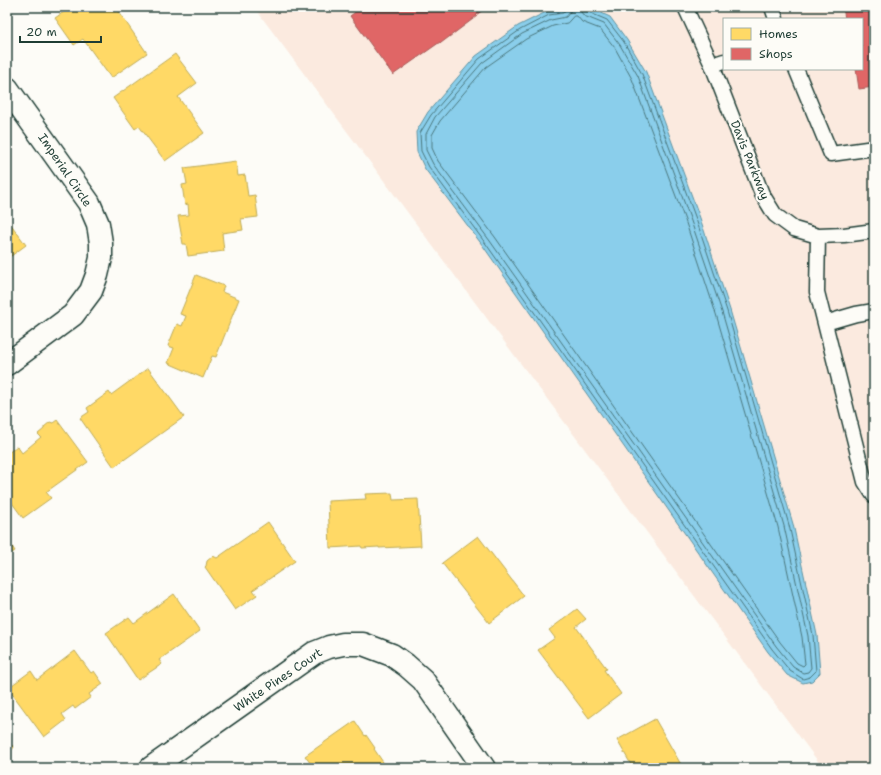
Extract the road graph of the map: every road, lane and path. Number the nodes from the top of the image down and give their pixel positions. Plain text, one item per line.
1 (685, 7) edge
2 (772, 7) edge
3 (776, 18) edge
4 (718, 63) edge
5 (796, 70) edge
6 (7, 88) edge
7 (874, 148) edge
8 (874, 231) edge
9 (818, 236) junction
10 (874, 311) edge
11 (825, 323) junction
12 (7, 364) edge
13 (874, 496) edge
14 (151, 768) edge
15 (484, 768) edge

1 - 4 lane, Davis Parkway
2 - 3 lane
4 - 9 lane, Davis Parkway
5 - 7 lane
6 - 12 street, Imperial Circle
8 - 9 lane, Davis Parkway
9 - 11 lane
10 - 11 lane
11 - 13 lane
14 - 15 street, White Pines Court

